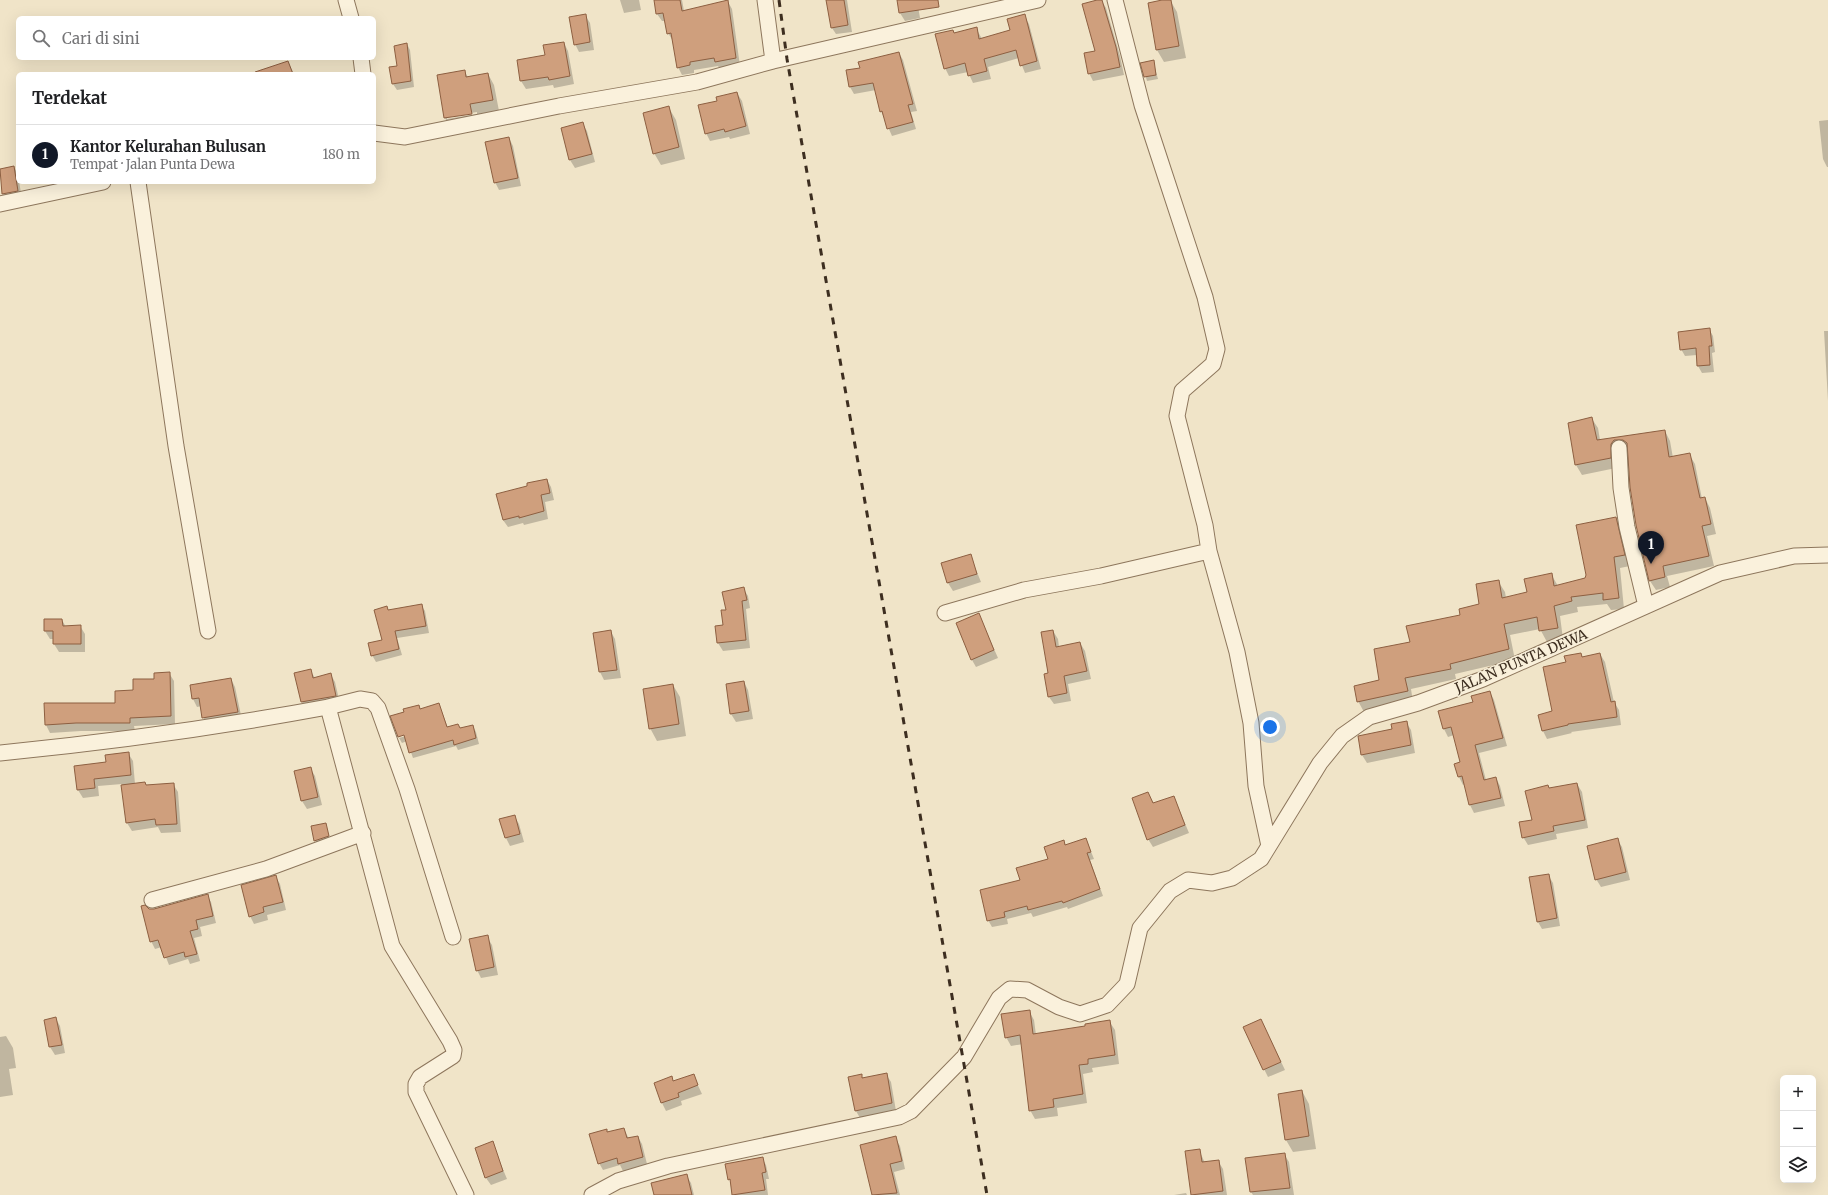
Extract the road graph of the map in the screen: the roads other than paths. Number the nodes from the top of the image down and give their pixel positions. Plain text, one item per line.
1 (346, 0) edge
2 (766, 0) edge
3 (1038, 0) edge
4 (1115, 0) edge
5 (350, 16) edge
6 (361, 60) edge
7 (774, 62) junction
8 (363, 72) edge
9 (376, 133) edge
10 (95, 184) edge
11 (138, 184) edge
12 (0, 204) edge
13 (1619, 448) dead end
14 (1208, 551) junction
15 (1828, 555) edge
16 (1646, 606) junction
17 (945, 613) dead end
18 (208, 632) dead end
19 (328, 707) junction
20 (0, 753) edge
21 (363, 834) junction
22 (1269, 846) junction
23 (152, 900) dead end
24 (452, 937) dead end
25 (466, 1195) edge
26 (592, 1195) edge

1 - 5 street
2 - 7 street
3 - 7 street
4 - 14 street
6 - 8 street
7 - 9 street
10 - 12 street
11 - 18 street
13 - 16 street
14 - 17 street
14 - 22 street
15 - 16 street, JALAN PUNTA DEWA
16 - 22 street, JALAN PUNTA DEWA
19 - 20 street
19 - 21 street
19 - 24 street
21 - 23 street
21 - 25 street
22 - 26 street, JALAN PUNTA DEWA

